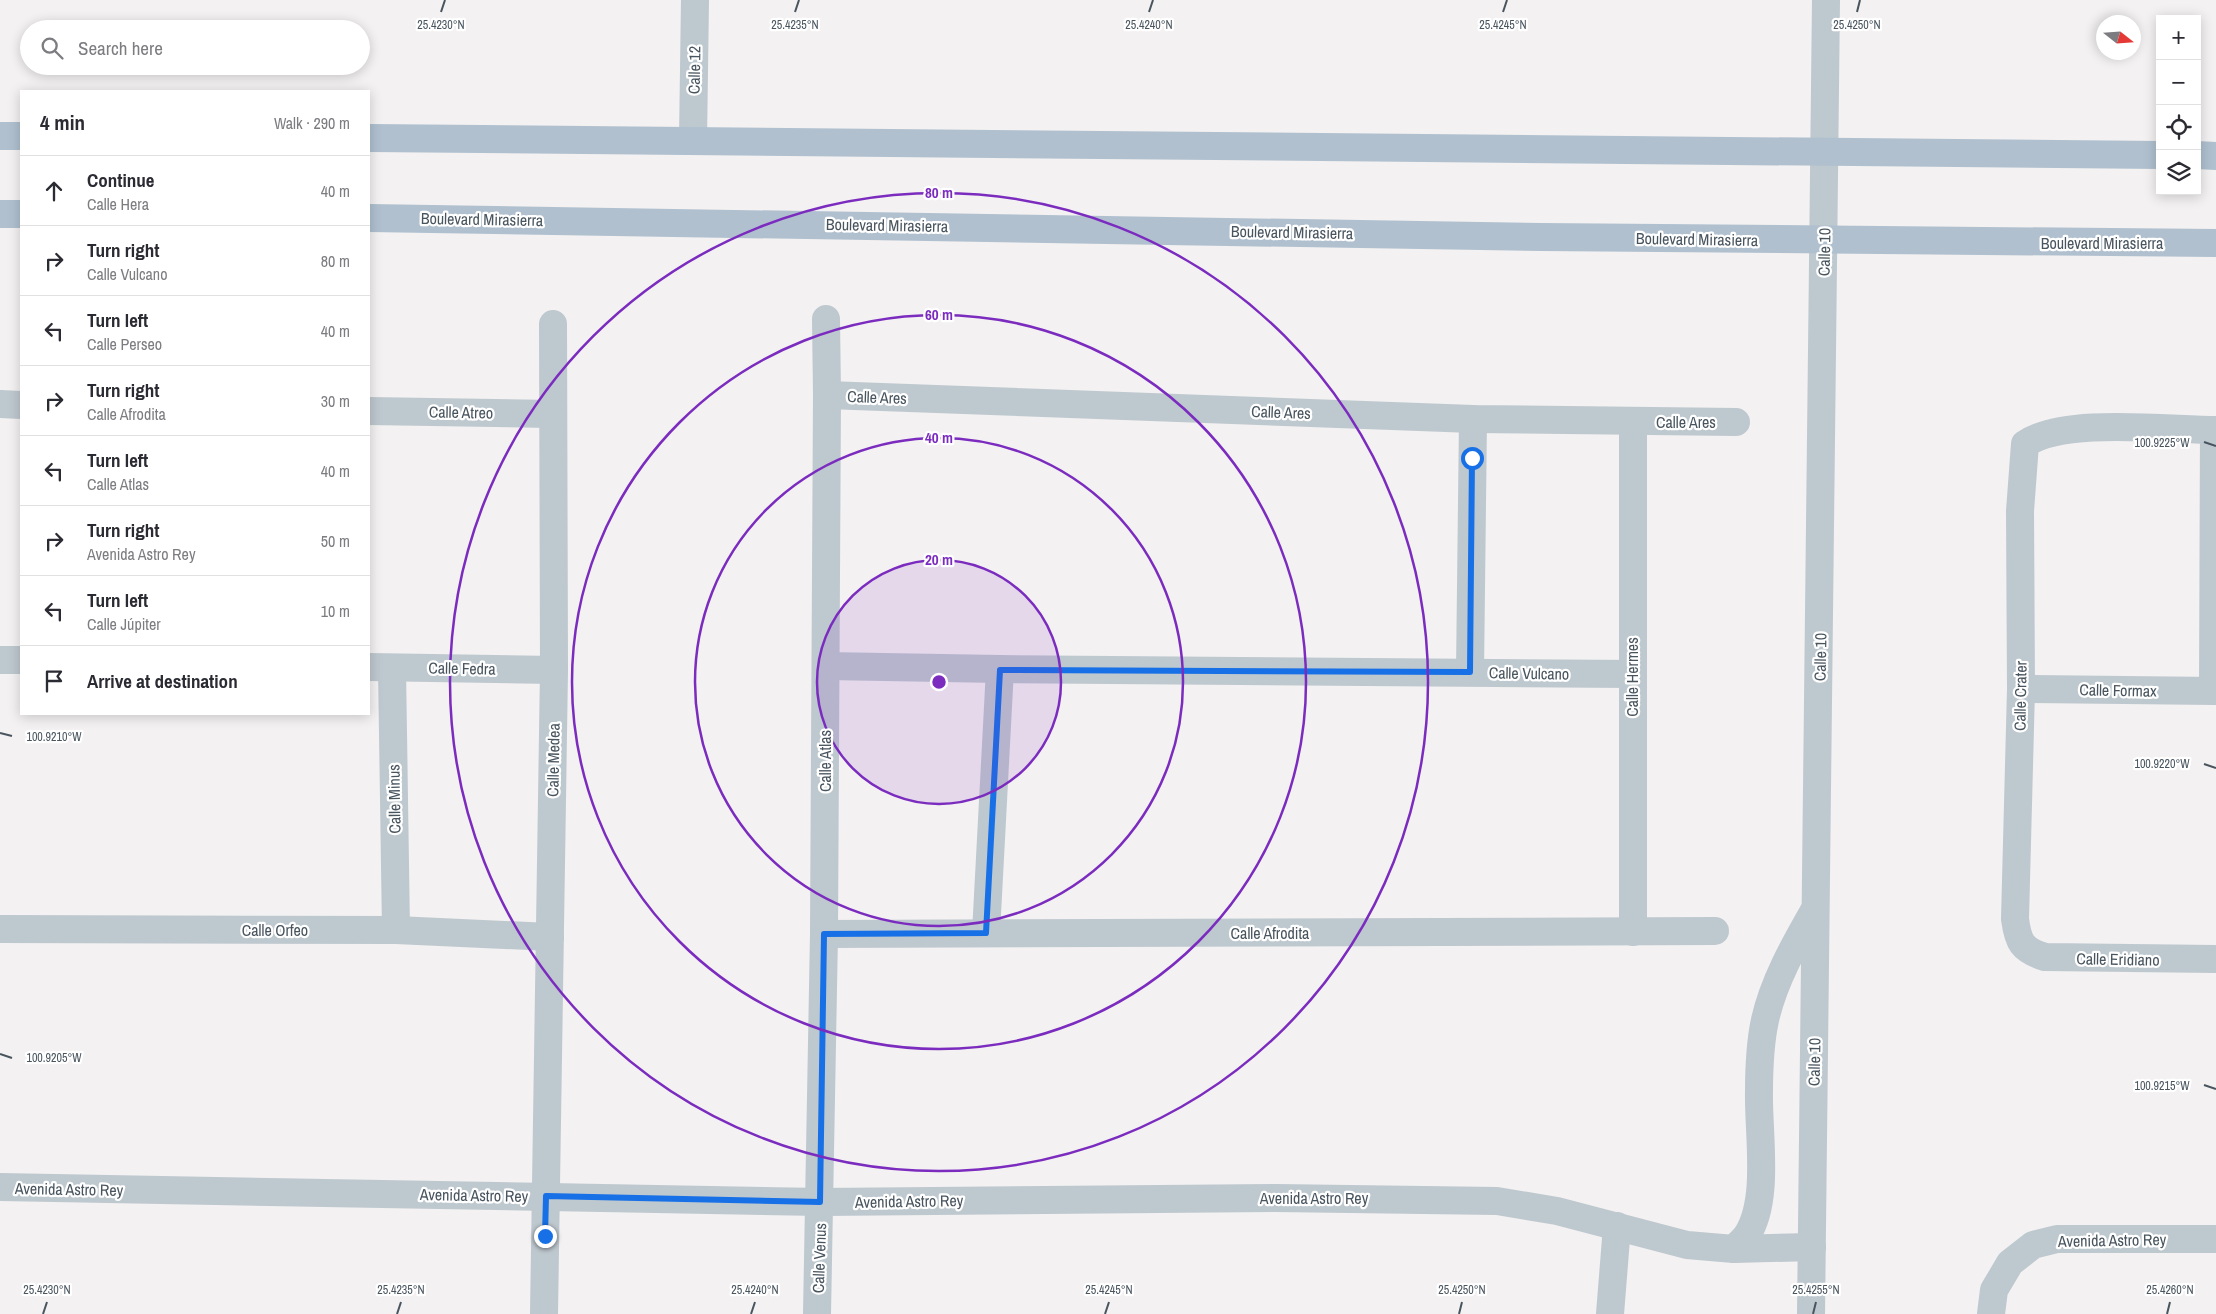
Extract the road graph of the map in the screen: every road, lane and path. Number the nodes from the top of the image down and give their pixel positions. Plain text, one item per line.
1 (695, 0) edge
2 (1826, 0) edge
3 (0, 136) edge
4 (20, 136) edge
5 (370, 138) edge
6 (693, 140) junction
7 (1825, 152) junction
8 (2156, 155) edge
9 (2201, 155) edge
10 (2216, 156) edge
11 (0, 214) edge
12 (20, 214) edge
13 (370, 218) edge
14 (1824, 241) junction
15 (2216, 243) edge
16 (826, 319) dead end
17 (553, 324) dead end
18 (827, 395) junction
19 (0, 404) edge
20 (20, 405) edge
21 (370, 411) edge
22 (553, 414) junction
23 (1473, 419) junction
24 (1633, 421) junction
25 (1736, 422) dead end
26 (2215, 430) edge
27 (0, 660) edge
28 (20, 660) edge
29 (826, 666) junction
30 (380, 667) edge
31 (554, 670) junction
32 (1000, 670) junction
33 (1470, 672) junction
34 (1632, 674) junction
35 (2021, 688) junction
36 (2214, 691) edge
37 (1817, 905) junction
38 (0, 929) edge
39 (396, 930) junction
40 (1715, 931) dead end
41 (1633, 932) junction
42 (986, 933) junction
43 (824, 934) junction
44 (550, 937) junction
45 (2023, 946) joint
46 (2216, 960) edge
47 (0, 1188) edge
48 (546, 1196) junction
49 (820, 1202) junction
50 (1617, 1226) junction
51 (2216, 1239) edge
52 (1812, 1248) junction
53 (1734, 1249) junction
54 (544, 1314) edge
55 (817, 1314) edge
56 (1610, 1314) edge
57 (1811, 1314) edge
58 (1992, 1314) edge

1 - 6 street, Calle 12
2 - 7 street, Calle 10
3 - 4 main road
5 - 6 main road
6 - 7 main road
7 - 8 main road
7 - 14 street, Calle 10
9 - 10 main road
11 - 12 main road
13 - 14 main road, Boulevard Mirasierra
14 - 15 main road, Boulevard Mirasierra
14 - 37 street, Calle 10
16 - 18 street, Calle Atlas
17 - 22 street, Calle Medea
18 - 23 street, Calle Ares
18 - 29 street, Calle Atlas
19 - 20 street
21 - 22 street, Calle Atreo
22 - 31 street, Calle Medea
23 - 24 street, Calle Ares
23 - 33 street
24 - 25 street, Calle Ares
24 - 34 street, Calle Hermes
26 - 35 street, Calle Crater
26 - 36 street
27 - 28 street
29 - 32 street, Calle Vulcano
29 - 43 street, Calle Atlas
30 - 31 street, Calle Fedra
30 - 39 street, Calle Minus
31 - 44 street, Calle Medea
32 - 33 street, Calle Vulcano
32 - 42 street
33 - 34 street, Calle Vulcano
34 - 41 street, Calle Hermes
35 - 36 street, Calle Formax
35 - 45 street, Calle Crater
37 - 52 street, Calle 10
37 - 53 street
38 - 39 street, Calle Orfeo
39 - 44 street, Calle Orfeo
40 - 41 street, Calle Afrodita
41 - 42 street, Calle Afrodita
42 - 43 street, Calle Afrodita
43 - 49 street, Calle Atlas
44 - 48 street, Calle Medea
45 - 46 street, Calle Eridiano
47 - 48 street, Avenida Astro Rey
48 - 49 street, Avenida Astro Rey
48 - 54 street, Calle Medea
49 - 50 street, Avenida Astro Rey
49 - 55 street, Calle Venus
50 - 53 street, Avenida Astro Rey
50 - 56 street
51 - 58 street, Avenida Astro Rey
52 - 53 street, Avenida Astro Rey
52 - 57 street, Calle 10

